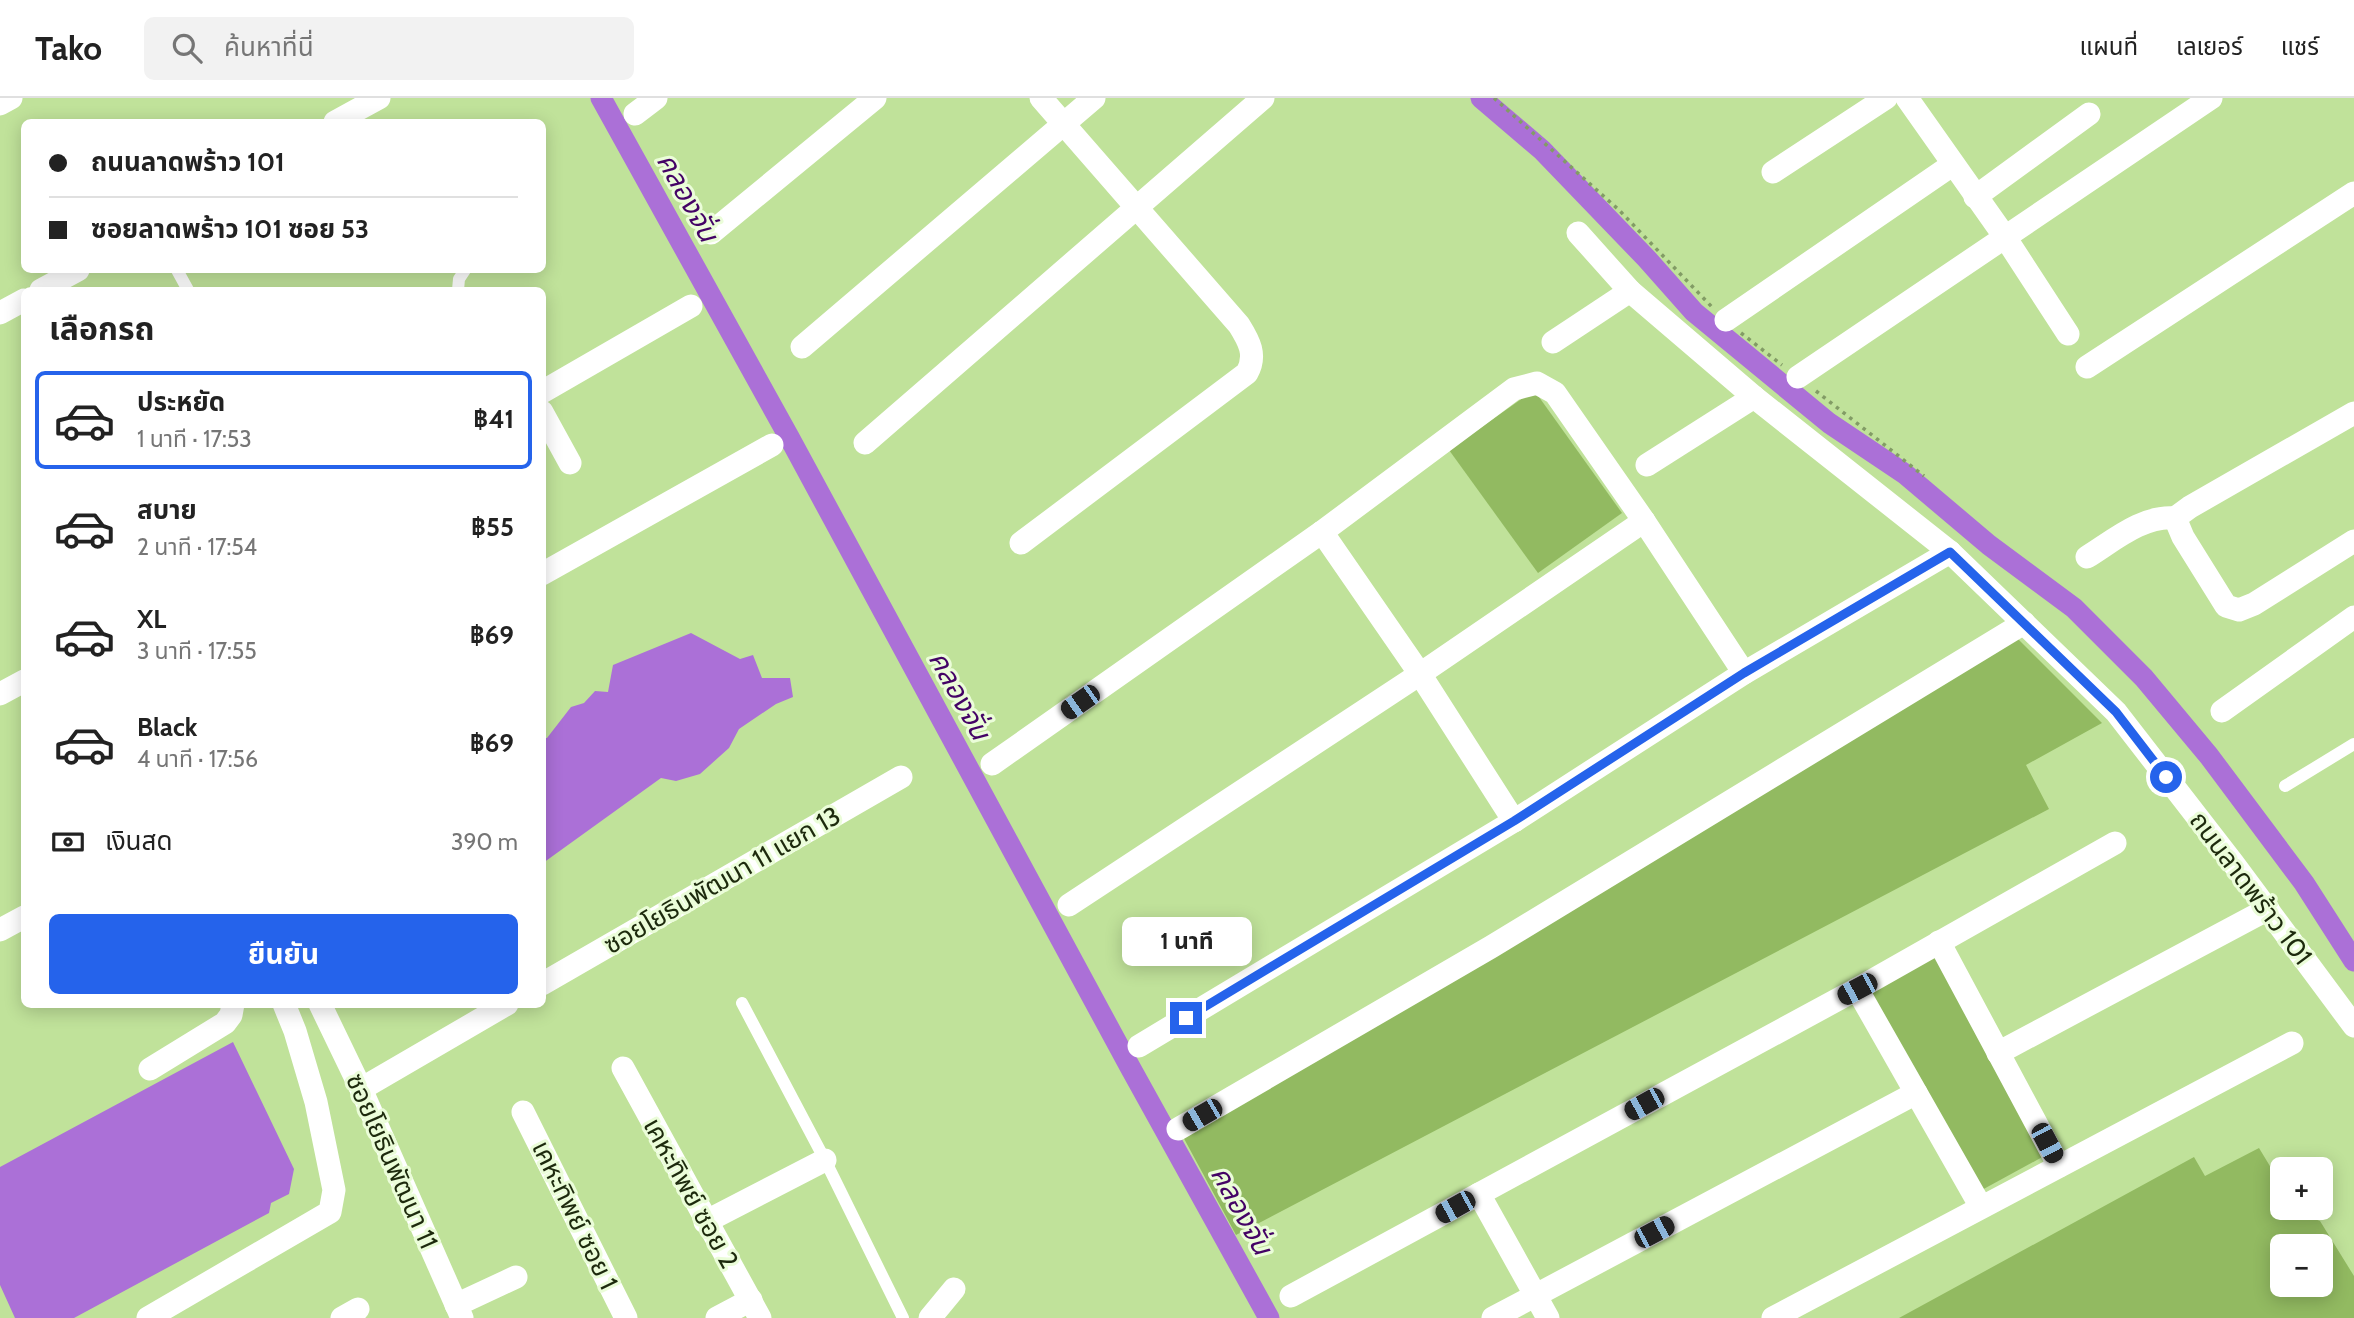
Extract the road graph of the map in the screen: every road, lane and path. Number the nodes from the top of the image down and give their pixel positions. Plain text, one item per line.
1 (11, 98) edge
2 (379, 98) edge
3 (656, 98) edge
4 (875, 98) edge
5 (1041, 98) edge
6 (1094, 98) edge
7 (1263, 98) edge
8 (1494, 98) edge
9 (1886, 98) edge
10 (1907, 98) edge
11 (2211, 98) edge
12 (0, 104) edge
13 (635, 114) dead end
14 (2089, 114) dead end
15 (340, 119) edge
16 (1063, 124) junction
17 (1952, 165) junction
18 (1773, 172) dead end
19 (2354, 193) edge
20 (1975, 197) junction
21 (1137, 207) junction
22 (711, 233) dead end
23 (1578, 233) dead end
24 (2005, 237) junction
25 (72, 273) edge
26 (47, 287) edge
27 (1630, 291) junction
28 (21, 302) edge
29 (691, 306) dead end
30 (0, 313) edge
31 (1726, 320) junction
32 (2068, 334) dead end
33 (1553, 342) dead end
34 (802, 347) dead end
35 (2087, 367) dead end
36 (1798, 377) junction
37 (546, 390) edge
38 (1754, 397) junction
39 (2354, 413) edge
40 (546, 419) edge
41 (865, 443) dead end
42 (772, 445) dead end
43 (570, 463) dead end
44 (1647, 465) dead end
45 (1924, 476) dead end
46 (2175, 518) junction
47 (1644, 521) junction
48 (1322, 532) junction
49 (2354, 541) edge
50 (1021, 542) dead end
51 (1950, 552) junction
52 (2087, 557) dead end
53 (546, 572) edge
54 (2354, 617) edge
55 (2024, 623) junction
56 (1744, 673) junction
57 (1420, 674) junction
58 (21, 683) edge
59 (0, 694) edge
60 (2221, 711) dead end
61 (2354, 744) edge
62 (992, 765) dead end
63 (901, 777) dead end
64 (2284, 786) dead end
65 (1514, 821) junction
66 (2115, 843) dead end
67 (1069, 905) dead end
68 (2268, 909) junction
69 (21, 919) edge
70 (0, 930) edge
71 (1939, 942) junction
72 (546, 982) edge
73 (1857, 989) junction
74 (742, 1003) dead end
75 (232, 1008) edge
76 (286, 1008) edge
77 (322, 1008) edge
78 (500, 1008) edge
79 (2354, 1026) edge
80 (2292, 1043) dead end
81 (1139, 1046) dead end
82 (1998, 1053) junction
83 (622, 1068) dead end
84 (150, 1069) dead end
85 (361, 1089) junction
86 (1916, 1093) junction
87 (523, 1112) dead end
88 (1178, 1129) dead end
89 (825, 1160) junction
90 (2059, 1166) junction
91 (1479, 1194) junction
92 (1981, 1207) junction
93 (705, 1222) junction
94 (516, 1278) dead end
95 (954, 1289) dead end
96 (1535, 1295) junction
97 (1291, 1296) dead end
98 (755, 1309) edge
99 (459, 1311) edge
100 (148, 1318) edge
101 (626, 1318) edge
102 (716, 1318) edge
103 (902, 1318) edge
104 (930, 1318) edge
105 (1493, 1318) edge
106 (1548, 1318) edge
107 (1773, 1318) edge

1 - 12 street
2 - 15 street
3 - 13 street
4 - 22 street
5 - 16 street
6 - 16 street
7 - 21 street
8 - 31 path
9 - 18 street
10 - 17 street
11 - 24 street
14 - 20 street
16 - 21 street
16 - 34 street
17 - 20 street
17 - 31 street
19 - 35 street
20 - 24 street
21 - 41 street
21 - 50 street
23 - 27 street, ถนนลาดพร้าว 101
24 - 32 street
24 - 36 street
25 - 26 street
27 - 33 street
27 - 38 street, ถนนลาดพร้าว 101
28 - 30 street
29 - 37 street
31 - 36 path
36 - 45 path
38 - 44 street
38 - 51 street, ถนนลาดพร้าว 101
39 - 46 street
40 - 43 street
42 - 53 street
46 - 49 street
46 - 52 street
47 - 48 street
47 - 56 street
47 - 57 street
48 - 57 street
48 - 62 street
51 - 55 street, ถนนลาดพร้าว 101
51 - 56 street
54 - 60 street
55 - 68 street, ถนนลาดพร้าว 101
55 - 88 street
56 - 65 street
57 - 65 street
57 - 67 street
58 - 59 street
61 - 64 lane
63 - 72 street, ซอยโยธินพัฒนา 11 แยก 13
65 - 81 street
66 - 71 street
68 - 79 street, ถนนลาดพร้าว 101
68 - 82 street
69 - 70 street
71 - 73 street
71 - 82 street
73 - 86 street
73 - 91 street
74 - 89 lane
75 - 84 street
76 - 100 street
77 - 85 street, ซอยโยธินพัฒนา 11
78 - 85 street
80 - 90 street
82 - 90 street
83 - 93 street, เคหะทิพย์ ซอย 2
85 - 99 street, ซอยโยธินพัฒนา 11
86 - 92 street
86 - 96 street
87 - 101 street, เคหะทิพย์ ซอย 1
89 - 93 street
89 - 103 lane
90 - 92 street
91 - 96 street
91 - 97 street
92 - 107 street
93 - 98 street, เคหะทิพย์ ซอย 2
94 - 99 street
95 - 104 street
96 - 105 street
96 - 106 street
98 - 102 street

